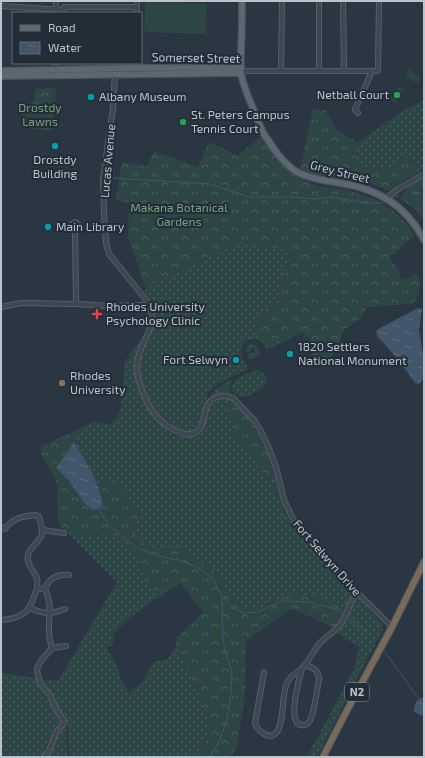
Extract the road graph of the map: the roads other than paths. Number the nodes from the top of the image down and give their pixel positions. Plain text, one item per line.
1 (56, 1) edge
2 (64, 1) edge
3 (137, 1) edge
4 (242, 1) edge
5 (319, 1) edge
6 (343, 1) edge
7 (379, 1) edge
8 (282, 2) dead end
9 (1, 6) edge
10 (137, 7) junction
11 (64, 10) edge
12 (56, 12) edge
13 (137, 12) edge
14 (55, 64) edge
15 (64, 64) edge
16 (137, 68) edge
17 (241, 70) junction
18 (1, 71) edge
19 (281, 71) junction
20 (319, 71) junction
21 (344, 71) junction
22 (63, 72) junction
23 (115, 72) junction
24 (371, 72) junction
25 (55, 73) junction
26 (1, 76) edge
27 (358, 113) dead end
28 (424, 174) edge
29 (386, 198) junction
30 (75, 229) dead end
31 (424, 240) edge
32 (76, 304) junction
33 (150, 305) junction
34 (1, 307) edge
35 (1, 527) edge
36 (43, 530) junction
37 (64, 533) dead end
38 (424, 562) edge
39 (69, 575) dead end
40 (37, 588) junction
41 (45, 588) junction
42 (357, 592) junction
43 (29, 608) junction
44 (65, 609) dead end
45 (50, 613) junction
46 (1, 620) edge
47 (392, 627) junction
48 (66, 646) dead end
49 (52, 648) junction
50 (304, 666) junction
51 (264, 672) dead end
52 (44, 757) edge
53 (323, 757) edge

1 - 12 street
2 - 11 street
3 - 10 street
4 - 17 main road, Grey Street
5 - 20 street
6 - 21 street
7 - 24 street, Somerset Street
8 - 19 street
9 - 12 street
10 - 11 street
10 - 13 street
11 - 12 street
14 - 25 street
15 - 22 street
16 - 17 main road, Somerset Street
16 - 23 main road, Somerset Street
17 - 19 street, Somerset Street
17 - 29 main road, Grey Street
18 - 25 main road, Somerset Street
19 - 20 street, Somerset Street
20 - 21 street, Somerset Street
21 - 24 street, Somerset Street
22 - 23 main road, Somerset Street
22 - 25 main road, Somerset Street
23 - 33 street, Lucas Avenue
24 - 27 street
25 - 26 main road, Somerset Street
28 - 29 street
29 - 31 main road, Grey Street
30 - 32 street
32 - 33 street
32 - 34 street
33 - 42 street, Fort Selwyn Drive
35 - 36 street
36 - 37 street
36 - 40 street
38 - 47 highway, N2
39 - 41 street
40 - 41 street
40 - 43 street
41 - 45 street
42 - 47 street, Fort Selwyn Drive
42 - 50 street
43 - 45 street
43 - 46 street
44 - 45 street
45 - 49 street
47 - 53 highway, N2
48 - 49 street
49 - 52 street
50 - 50 street
50 - 51 street

